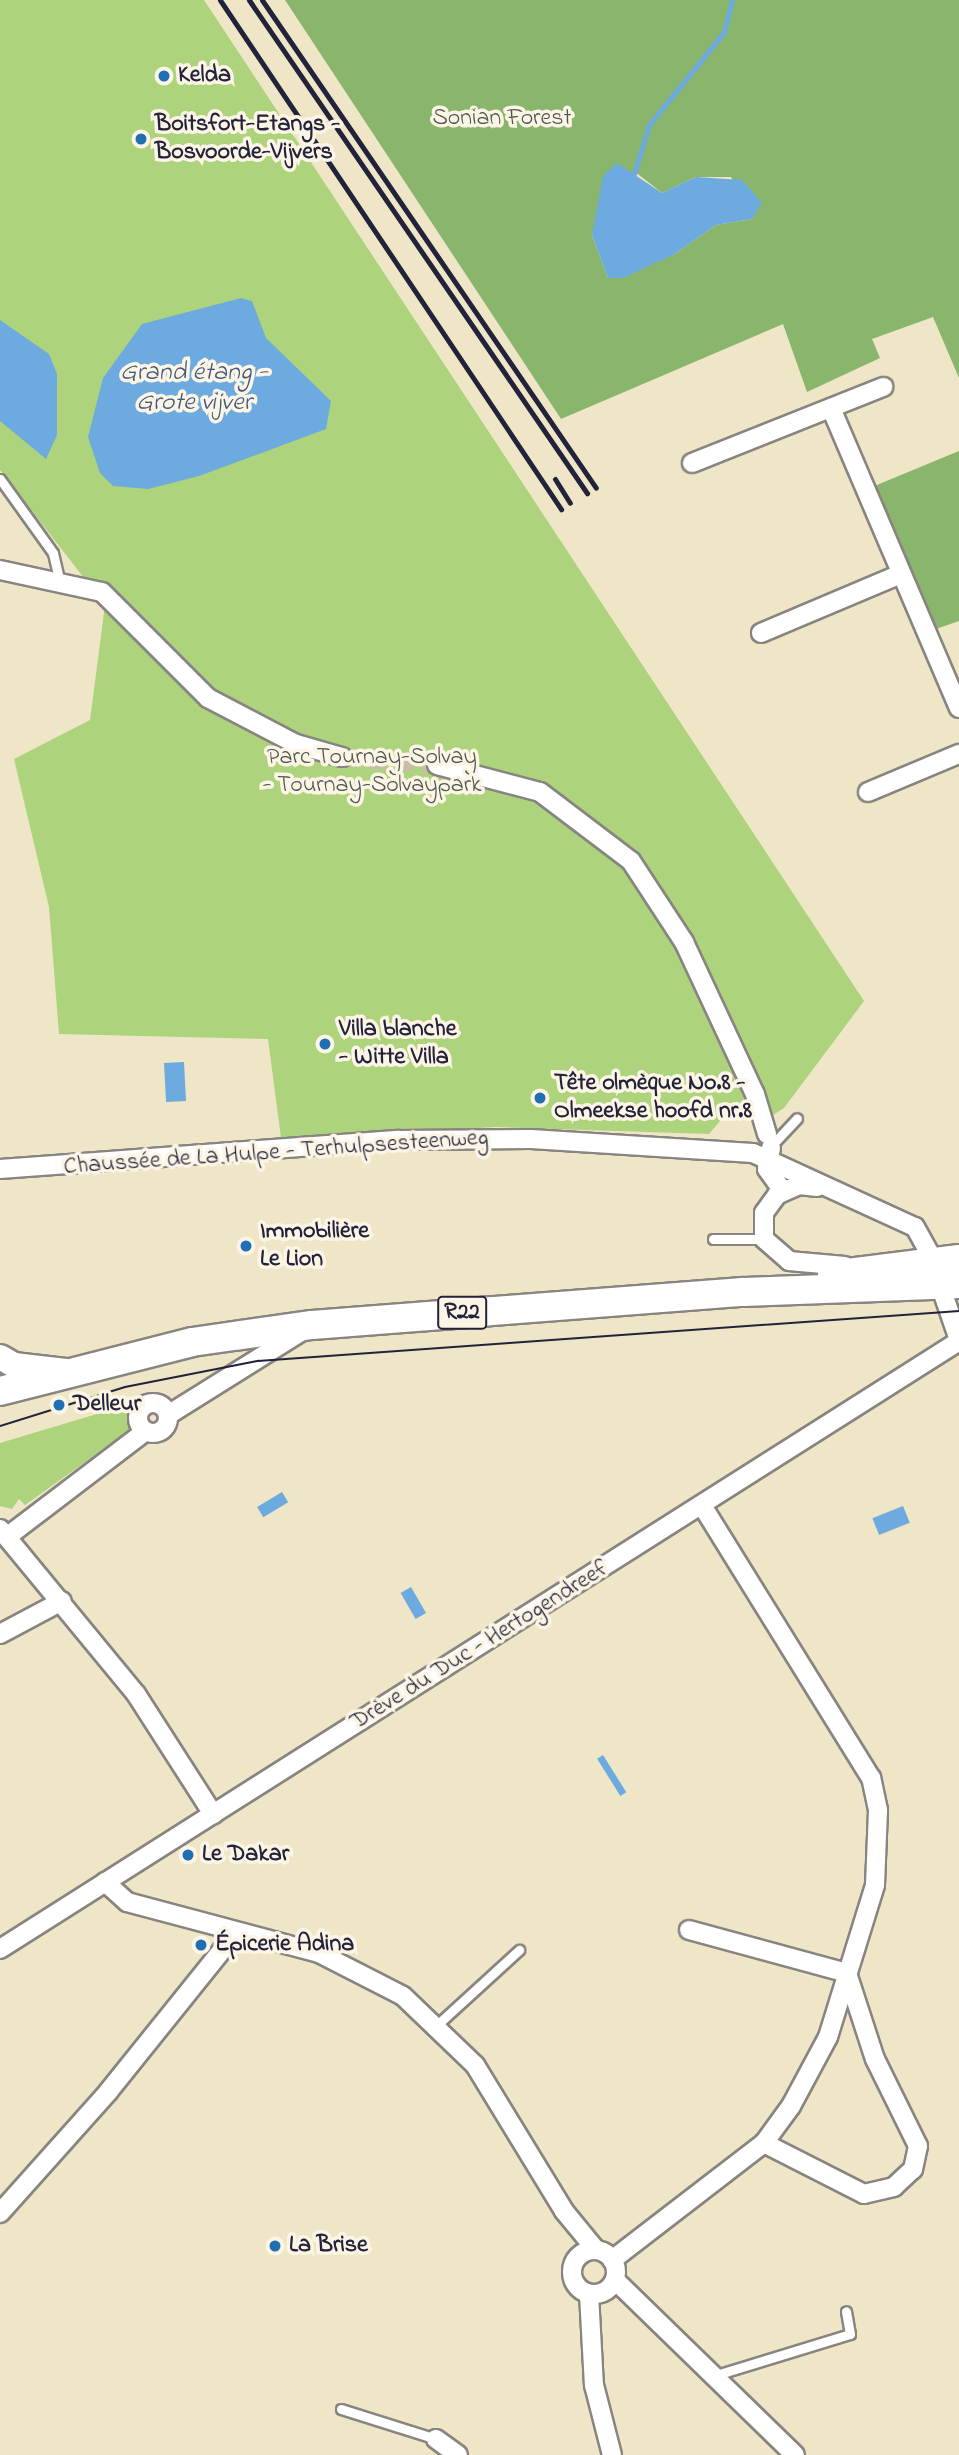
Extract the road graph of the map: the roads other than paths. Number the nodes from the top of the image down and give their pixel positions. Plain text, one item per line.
1 (883, 387) dead end
2 (831, 408) junction
3 (692, 463) dead end
4 (0, 479) edge
5 (0, 570) edge
6 (901, 574) junction
7 (59, 578) junction
8 (761, 633) dead end
9 (959, 708) edge
10 (959, 754) edge
11 (342, 757) tunnel mouth
12 (437, 765) tunnel mouth
13 (868, 792) dead end
14 (797, 1118) dead end
15 (769, 1145) junction
16 (0, 1169) edge
17 (824, 1188) junction
18 (783, 1191) junction
19 (713, 1239) dead end
20 (764, 1239) junction
21 (884, 1265) junction
22 (948, 1272) edge
23 (743, 1292) junction
24 (312, 1325) junction
25 (959, 1341) edge
26 (0, 1357) edge
27 (67, 1371) junction
28 (0, 1391) edge
29 (702, 1505) junction
30 (4, 1532) edge
31 (62, 1601) junction
32 (0, 1634) edge
33 (213, 1814) junction
34 (104, 1882) junction
35 (232, 1930) junction
36 (689, 1930) dead end
37 (0, 1949) edge
38 (519, 1950) dead end
39 (847, 1973) junction
40 (438, 2024) junction
41 (764, 2143) junction
42 (564, 2211) junction
43 (0, 2213) edge
44 (596, 2250) junction
45 (578, 2257) junction
46 (612, 2260) junction
47 (615, 2280) junction
48 (589, 2294) junction
49 (846, 2311) dead end
50 (716, 2375) junction
51 (341, 2409) dead end
52 (436, 2439) joint
53 (458, 2455) edge
54 (612, 2455) edge
55 (795, 2455) edge

1 - 2 street
2 - 3 street
2 - 6 street
4 - 7 lane
5 - 7 street
6 - 8 street
6 - 9 street
7 - 11 street
10 - 13 street
12 - 15 street
14 - 15 lane
15 - 16 street, Chaussée de La Hulpe - Terhulpsesteenweg
15 - 17 street, Chaussée de La Hulpe - Terhulpsesteenweg
15 - 18 street
17 - 18 street
17 - 22 street, Chaussée de La Hulpe - Terhulpsesteenweg
18 - 20 street
19 - 20 lane
20 - 21 street
21 - 22 main road, R22
21 - 23 main road, R22
22 - 23 main road, R22
22 - 25 street, Drève du Duc - Hertogendreef
23 - 24 main road, R22
24 - 27 main road, R22
24 - 30 street
25 - 29 street, Drève du Duc - Hertogendreef
26 - 27 main road
27 - 28 main road, R22
29 - 33 street, Drève du Duc - Hertogendreef
29 - 39 street
30 - 31 street
31 - 32 street
31 - 33 street
33 - 34 street, Drève du Duc - Hertogendreef
34 - 35 street
34 - 37 street, Drève du Duc - Hertogendreef
35 - 40 street
35 - 43 street
36 - 39 street
38 - 40 lane
39 - 41 street
39 - 41 street
40 - 42 street
41 - 46 street
42 - 44 street
42 - 45 street
44 - 45 street
44 - 46 street
45 - 48 street
46 - 47 street
47 - 48 street
47 - 50 street
48 - 54 street
49 - 50 lane
50 - 55 street
51 - 52 lane
52 - 53 street

